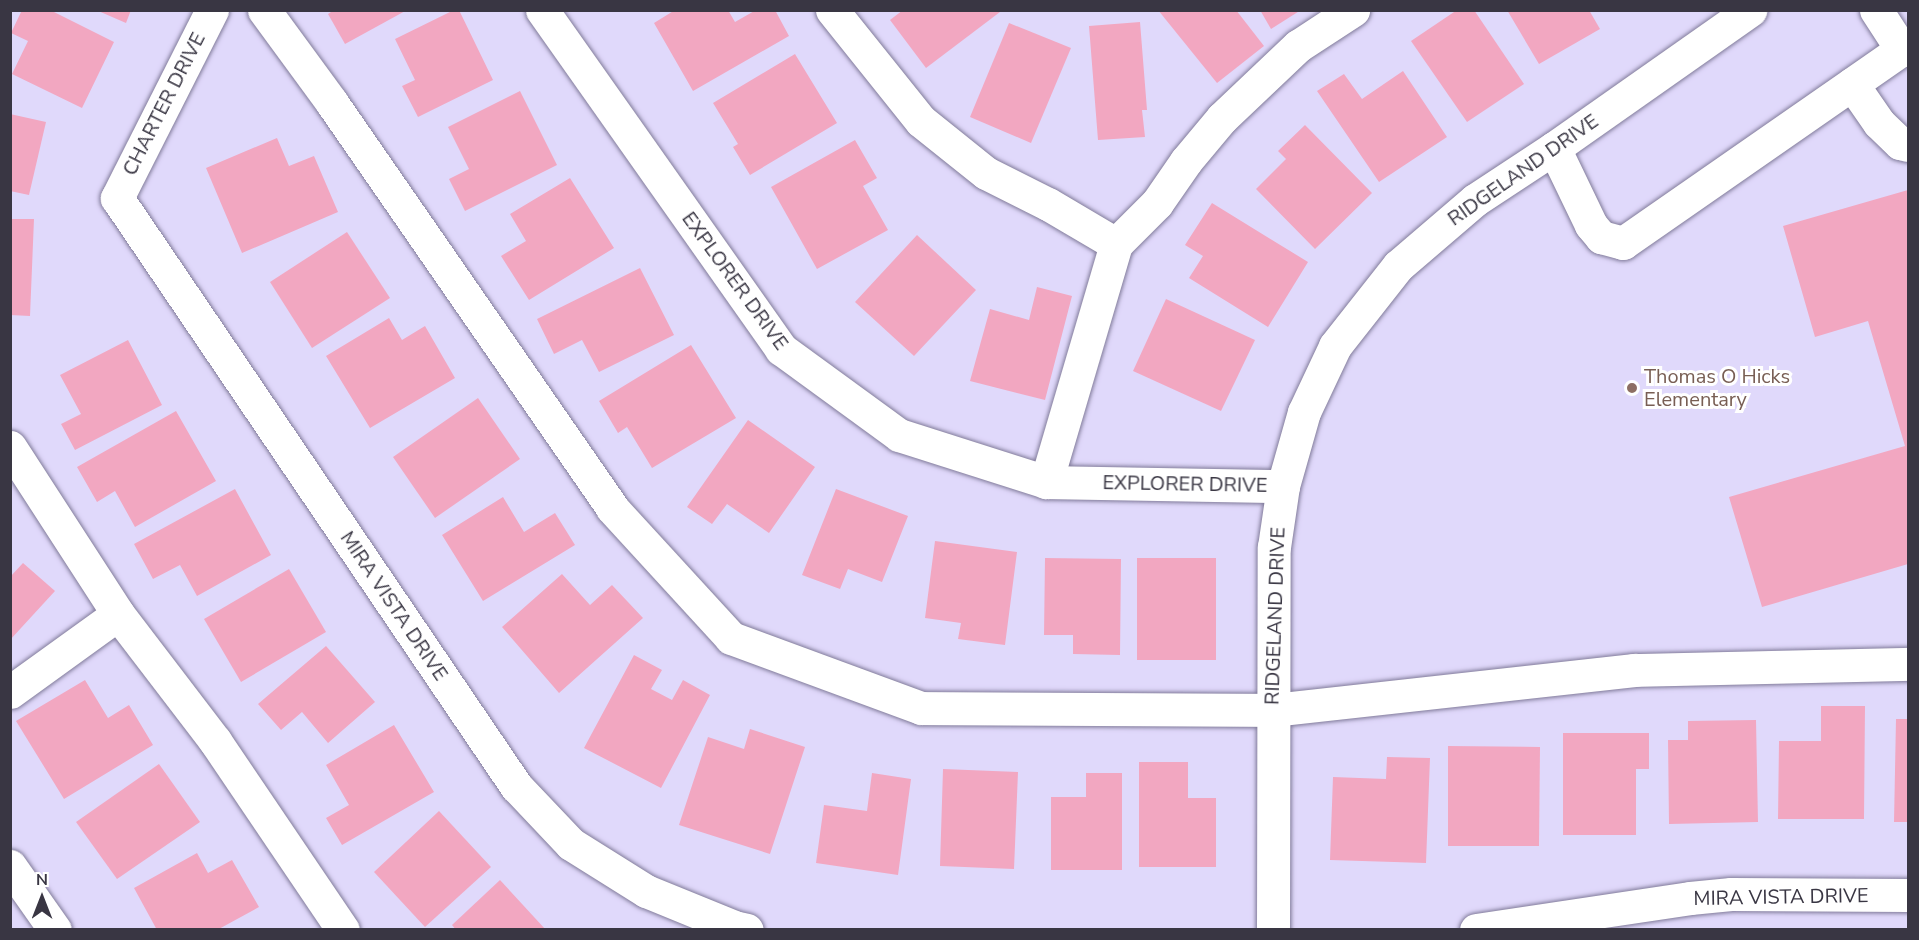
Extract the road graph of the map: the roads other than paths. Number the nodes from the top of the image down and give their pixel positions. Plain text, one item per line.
1 (212, 10) edge
2 (264, 10) edge
3 (542, 10) edge
4 (832, 10) edge
5 (1353, 10) edge
6 (1750, 10) edge
7 (1876, 10) edge
8 (1905, 47) edge
9 (1852, 84) junction
10 (1908, 146) edge
11 (1554, 148) junction
12 (117, 198) joint
13 (1116, 244) junction
14 (10, 447) edge
15 (1046, 482) junction
16 (1283, 486) junction
17 (117, 614) junction
18 (1908, 664) edge
19 (10, 692) edge
20 (1272, 710) junction
21 (10, 866) edge
22 (1908, 895) edge
23 (55, 930) edge
24 (343, 930) edge
25 (747, 930) edge
26 (1273, 930) edge
27 (1476, 930) edge

1 - 12 street, CHARTER DRIVE
2 - 20 street
3 - 15 street, EXPLORER DRIVE
4 - 13 street
5 - 13 street
6 - 11 street, RIDGELAND DRIVE
7 - 8 street
8 - 9 street
9 - 10 street
9 - 11 street
11 - 16 street, RIDGELAND DRIVE
12 - 25 street, MIRA VISTA DRIVE
13 - 15 street
14 - 17 street
15 - 16 street, EXPLORER DRIVE
16 - 20 street, RIDGELAND DRIVE
17 - 19 street
17 - 24 street
18 - 20 street
20 - 26 street, RIDGELAND DRIVE
21 - 23 street
22 - 27 street, MIRA VISTA DRIVE

